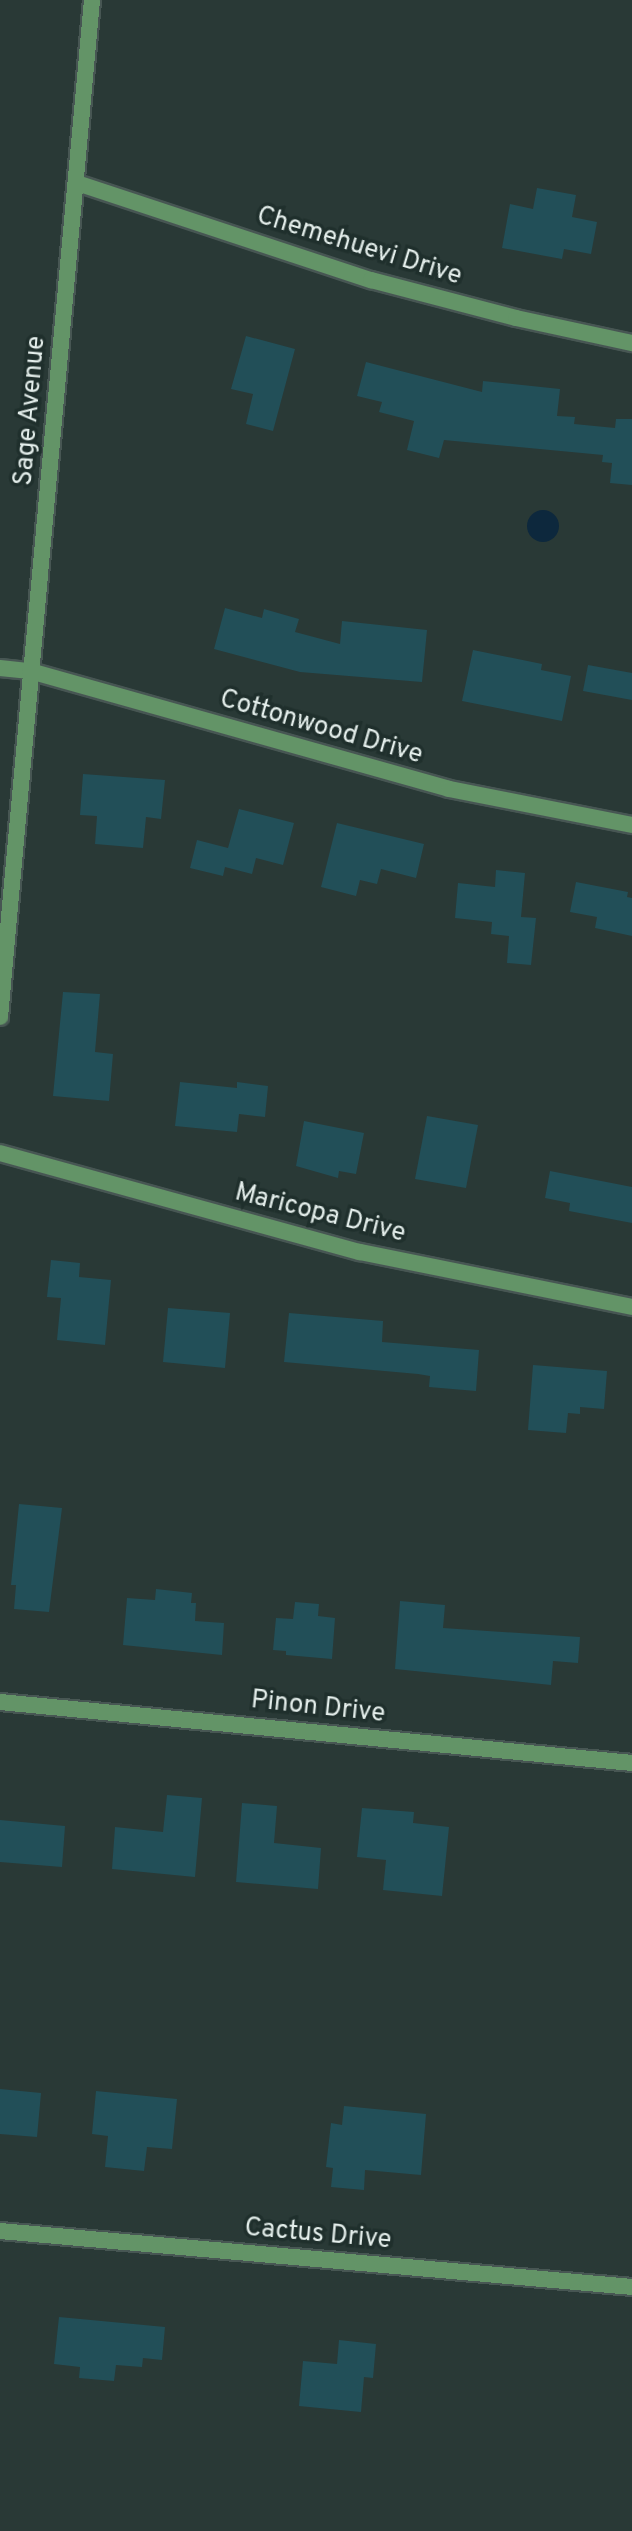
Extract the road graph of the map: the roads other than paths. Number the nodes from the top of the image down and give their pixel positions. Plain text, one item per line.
1 (92, 0) edge
2 (77, 183) junction
3 (632, 343) edge
4 (0, 668) edge
5 (30, 671) junction
6 (632, 825) edge
7 (0, 1017) edge
8 (0, 1153) edge
9 (632, 1307) edge
10 (0, 1702) edge
11 (632, 1763) edge
12 (0, 2231) edge
13 (632, 2287) edge

1 - 2 street, Sage Avenue
2 - 3 street, Chemehuevi Drive
2 - 5 street, Sage Avenue
4 - 5 street, Cottonwood Drive
5 - 6 street, Cottonwood Drive
5 - 7 street, Sage Avenue
8 - 9 street, Maricopa Drive
10 - 11 street, Pinon Drive
12 - 13 street, Cactus Drive

